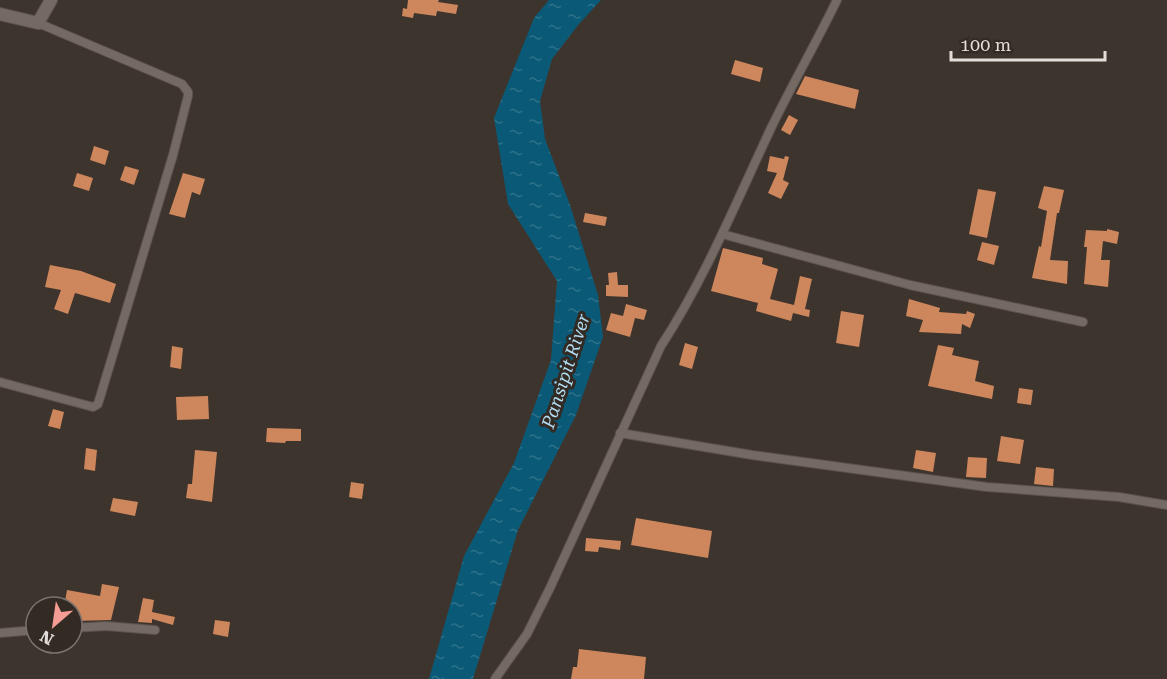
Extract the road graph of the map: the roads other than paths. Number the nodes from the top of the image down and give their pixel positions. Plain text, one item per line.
1 (51, 0) edge
2 (837, 0) edge
3 (0, 14) edge
4 (38, 22) junction
5 (722, 234) junction
6 (1083, 322) dead end
7 (0, 382) edge
8 (620, 433) junction
9 (1167, 505) edge
10 (84, 627) edge
11 (155, 630) dead end
12 (24, 631) edge
13 (0, 633) edge
14 (495, 679) edge

1 - 4 street
2 - 5 street
3 - 4 street
4 - 7 street
5 - 6 street
5 - 8 street
8 - 9 street
8 - 14 street
10 - 11 street
12 - 13 street

